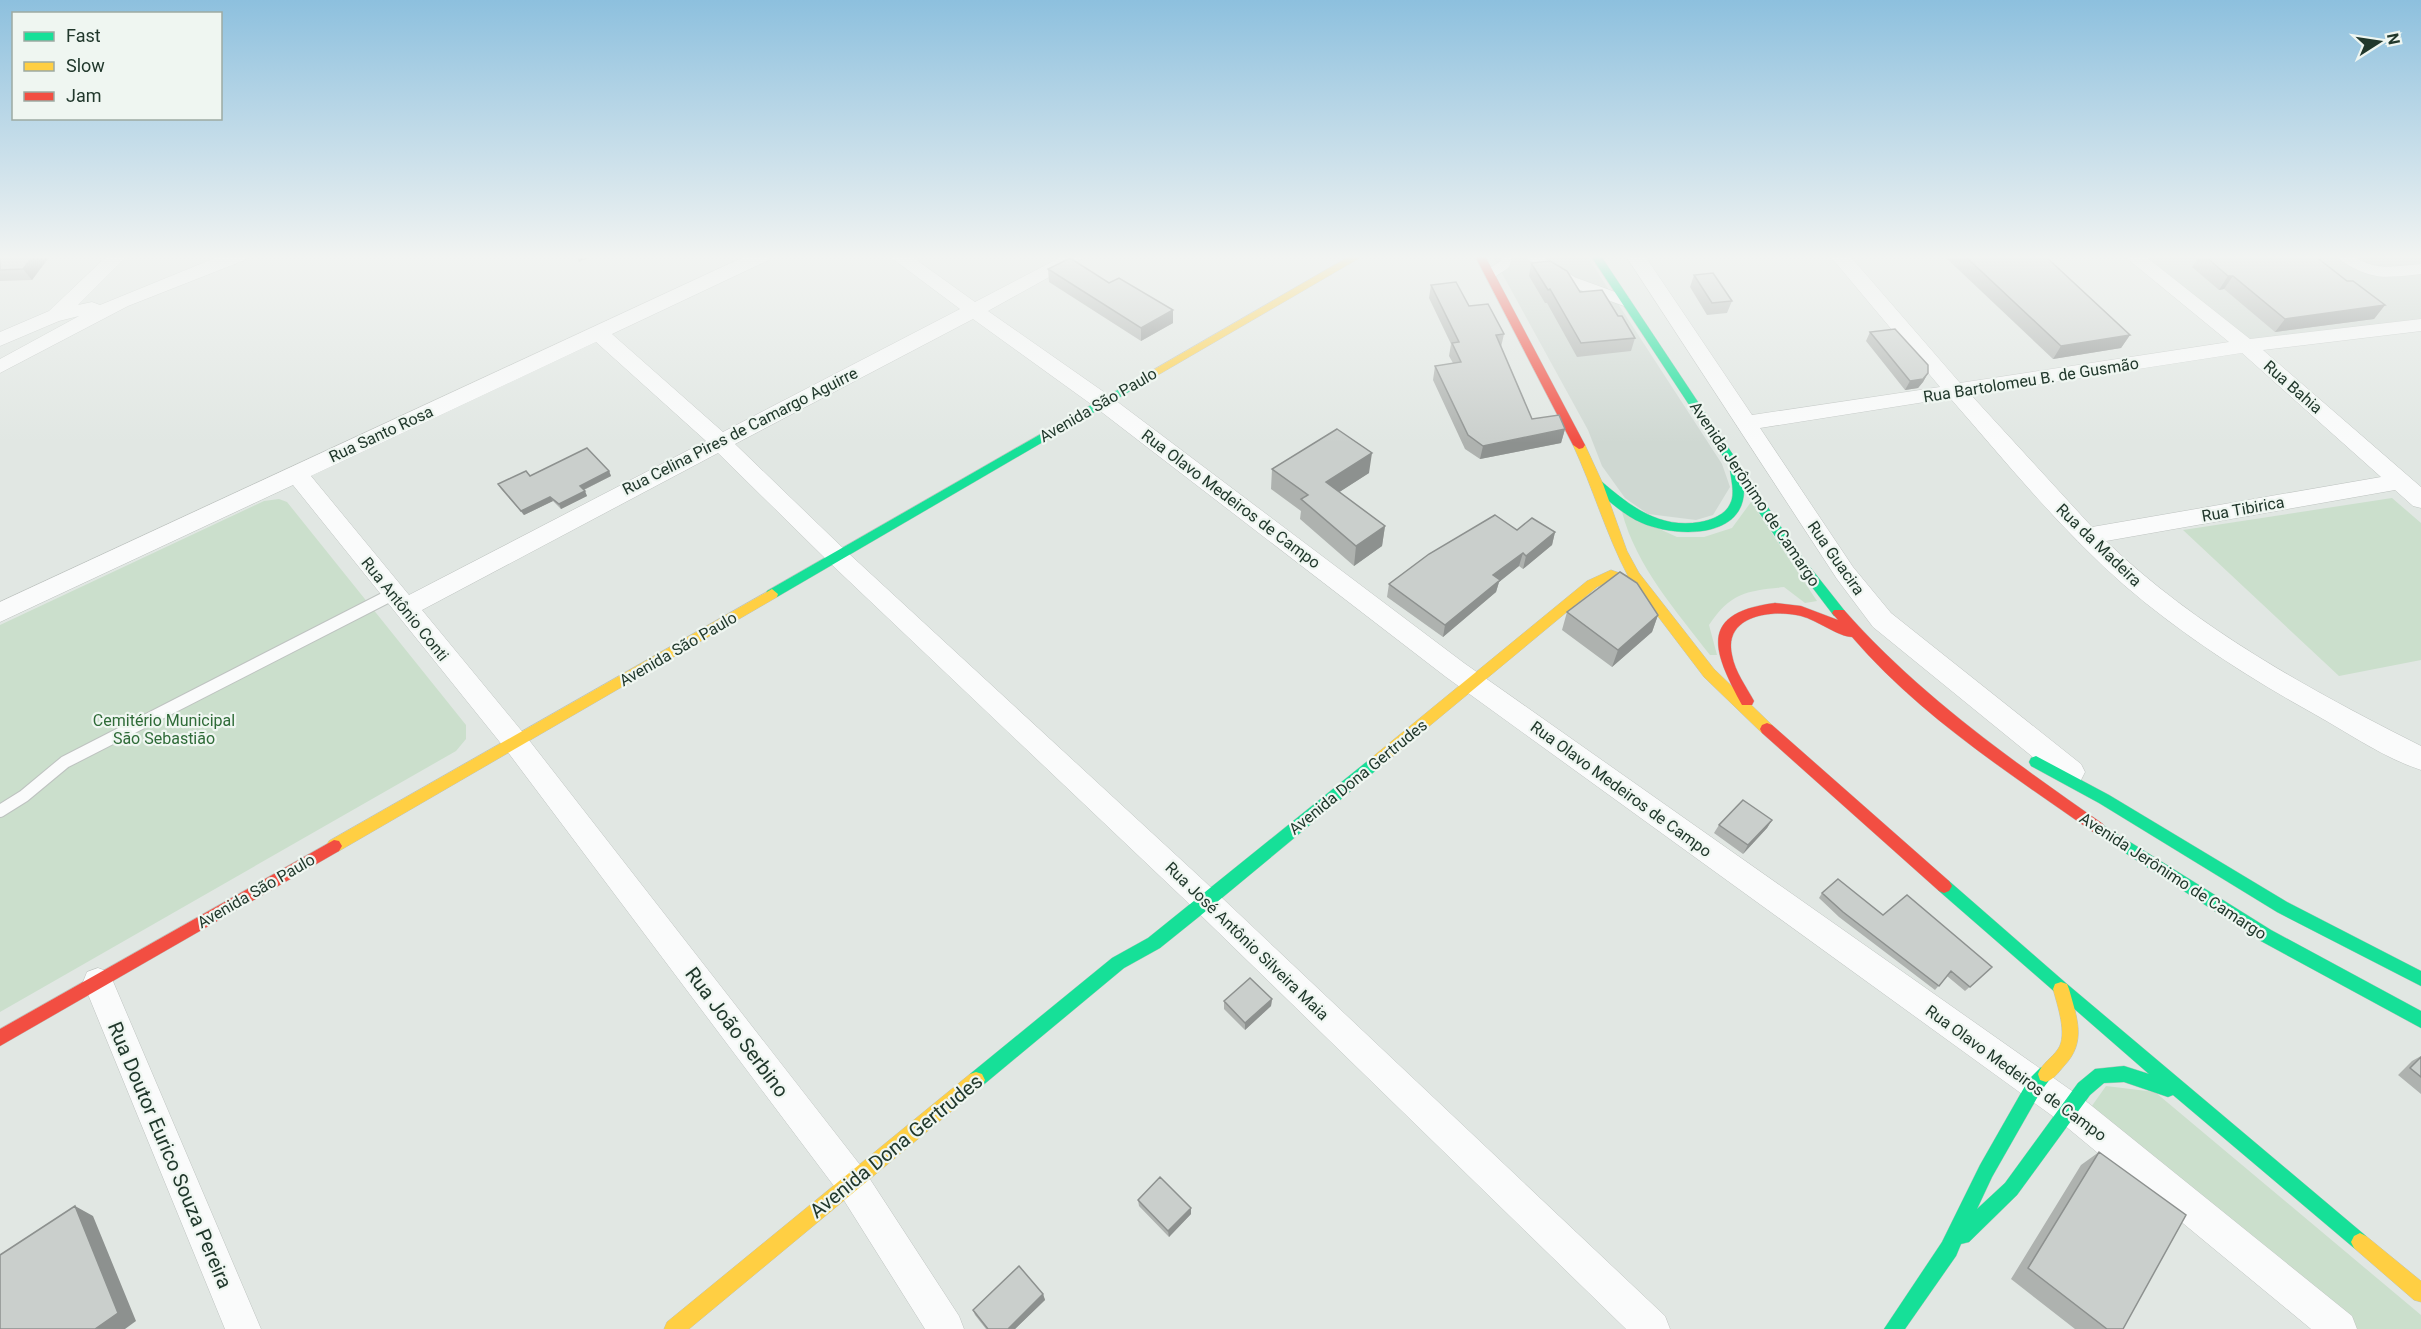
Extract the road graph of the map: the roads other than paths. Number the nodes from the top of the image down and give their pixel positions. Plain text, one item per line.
1 (49, 318) edge
2 (55, 318) edge
3 (90, 318) edge
4 (631, 318) edge
5 (959, 318) edge
6 (986, 318) edge
7 (1249, 318) edge
8 (1514, 318) edge
9 (1637, 318) edge
10 (1668, 318) edge
11 (1892, 318) edge
12 (2211, 318) edge
13 (2420, 326) edge
14 (599, 333) junction
15 (1, 339) edge
16 (49, 339) junction
17 (2246, 346) junction
18 (3, 365) edge
19 (1956, 393) junction
20 (1103, 402) junction
21 (1748, 423) junction
22 (719, 441) junction
23 (1735, 468) junction
24 (296, 473) junction
25 (2400, 481) junction
26 (1598, 484) junction
27 (2421, 500) edge
28 (1612, 527) junction
29 (2087, 536) junction
30 (1605, 542) dead end
31 (837, 557) junction
32 (1649, 596) junction
33 (399, 601) junction
34 (0, 613) edge
35 (1862, 640) junction
36 (1459, 674) junction
37 (1938, 710) junction
38 (1757, 721) junction
39 (516, 743) junction
40 (2421, 759) edge
41 (2104, 799) junction
42 (0, 811) edge
43 (1196, 891) junction
44 (1137, 937) dead end
45 (1118, 963) junction
46 (2421, 979) edge
47 (98, 982) junction
48 (2061, 989) junction
49 (2421, 1020) edge
50 (0, 1038) edge
51 (2035, 1085) junction
52 (2184, 1094) junction
53 (2070, 1109) junction
54 (852, 1182) junction
55 (1949, 1249) junction
56 (2421, 1293) edge
57 (243, 1329) edge
58 (674, 1329) edge
59 (946, 1329) edge
60 (1652, 1329) edge
61 (1894, 1329) edge
62 (2338, 1329) edge

1 - 15 street
2 - 16 street
3 - 16 street
4 - 14 street, Rua Santo Rosa
5 - 22 street, Rua Celina Pires de Camargo Aguirre
6 - 20 street, Rua Olavo Medeiros de Campo
7 - 20 main road, Avenida São Paulo
8 - 26 main road
9 - 23 main road, Avenida Jerônimo de Camargo
10 - 21 street, Rua Guacira
11 - 19 street, Rua da Madeira
12 - 17 street, Rua Bahia
13 - 17 street, Rua Bartolomeu B. de Gusmão
14 - 22 street, Rua José Antônio Silveira Maia
14 - 24 street, Rua Santo Rosa
15 - 18 street
16 - 18 street
17 - 19 street, Rua Bartolomeu B. de Gusmão
17 - 25 street, Rua Bahia
19 - 21 street, Rua Bartolomeu B. de Gusmão
19 - 29 street, Rua da Madeira
20 - 31 main road, Avenida São Paulo
20 - 36 street, Rua Olavo Medeiros de Campo
21 - 41 street, Rua Guacira
22 - 31 street, Rua José Antônio Silveira Maia
22 - 33 street, Rua Celina Pires de Camargo Aguirre
23 - 26 main road
23 - 35 main road, Avenida Jerônimo de Camargo
24 - 33 street, Rua Antônio Conti
24 - 34 street, Rua Santo Rosa
25 - 27 street, Rua Bahia
25 - 29 street, Rua Tibirica
26 - 28 main road
28 - 30 main road
28 - 32 main road
29 - 40 street, Rua da Madeira
31 - 39 main road, Avenida São Paulo
31 - 43 street, Rua José Antônio Silveira Maia
32 - 36 main road, Avenida Dona Gertrudes
32 - 38 main road
33 - 39 street, Rua Antônio Conti
33 - 42 lane
35 - 37 main road, Avenida Jerônimo de Camargo
35 - 38 main road
36 - 43 main road, Avenida Dona Gertrudes
36 - 51 street, Rua Olavo Medeiros de Campo
37 - 41 main road, Avenida Jerônimo de Camargo
37 - 49 main road, Avenida Jerônimo de Camargo
38 - 48 main road
39 - 47 main road, Avenida São Paulo
39 - 54 street, Rua João Serbino
41 - 46 main road, Avenida Jerônimo de Camargo
43 - 45 main road, Avenida Dona Gertrudes
43 - 60 street, Rua José Antônio Silveira Maia
44 - 45 main road, Avenida Dona Gertrudes
45 - 54 main road, Avenida Dona Gertrudes
47 - 50 main road, Avenida São Paulo
47 - 57 street, Rua Doutor Eurico Souza Pereira
48 - 51 main road
48 - 52 main road
51 - 53 street, Rua Olavo Medeiros de Campo
51 - 55 main road
52 - 53 main road
52 - 56 main road
53 - 55 main road
53 - 62 street, Rua Olavo Medeiros de Campo
54 - 58 main road, Avenida Dona Gertrudes
54 - 59 street, Rua João Serbino
55 - 61 main road

